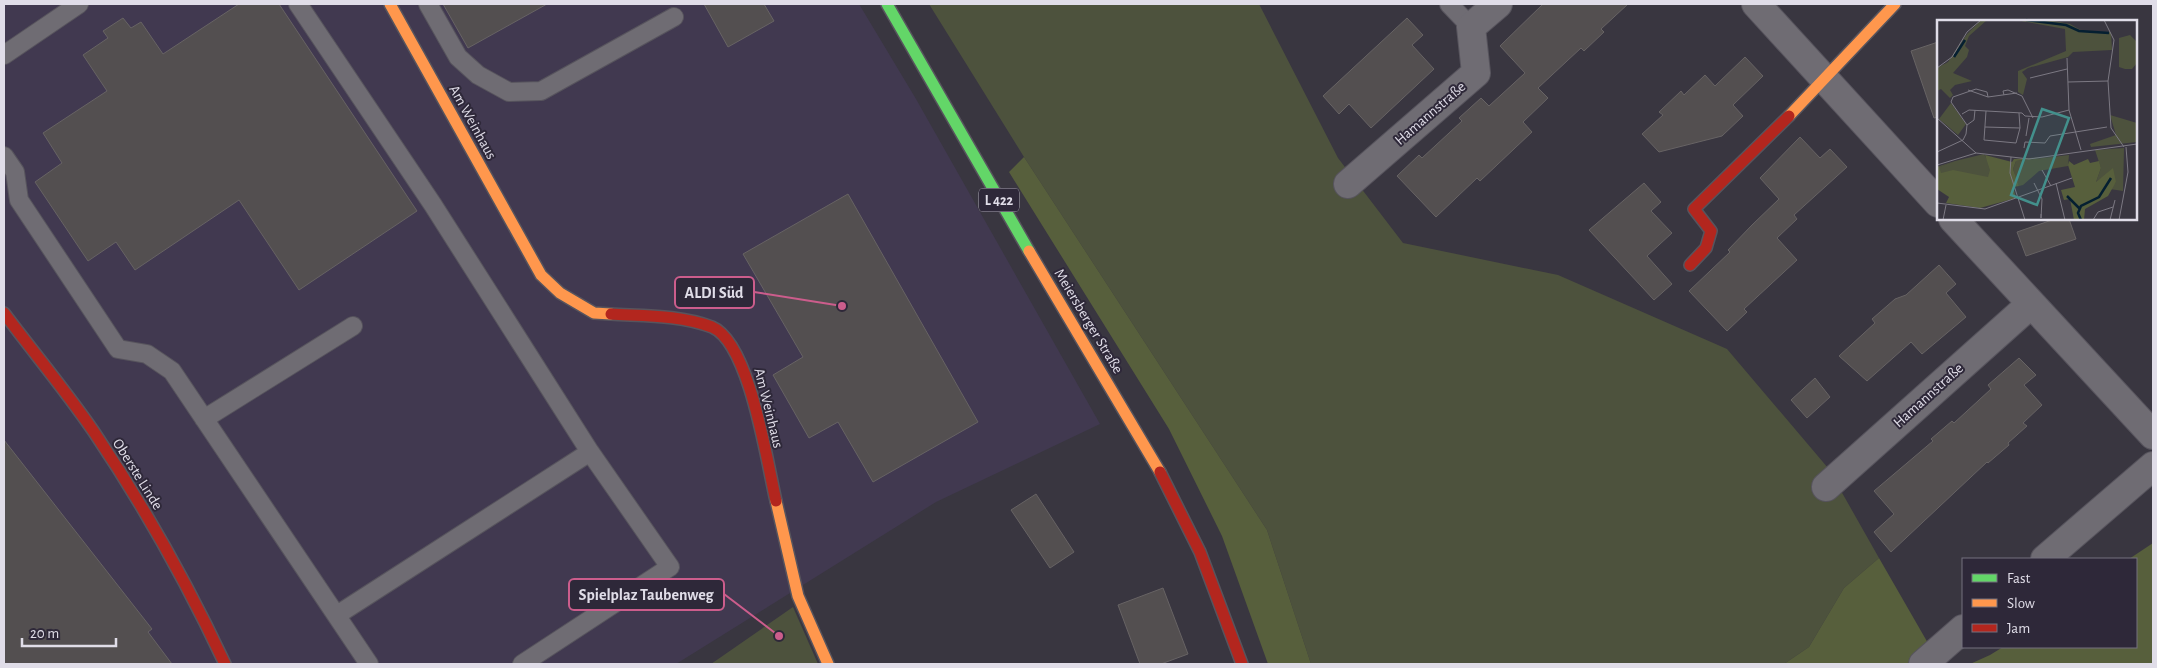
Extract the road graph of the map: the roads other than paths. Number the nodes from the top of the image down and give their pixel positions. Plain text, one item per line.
1 (80, 4) edge
2 (298, 4) edge
3 (390, 4) edge
4 (428, 4) edge
5 (887, 4) edge
6 (1449, 4) edge
7 (1498, 4) edge
8 (1756, 4) edge
9 (1895, 4) edge
10 (674, 17) dead end
11 (1471, 27) junction
12 (4, 54) edge
13 (1824, 78) junction
14 (4, 156) edge
15 (1348, 184) dead end
16 (1937, 202) edge
17 (1954, 220) edge
18 (1690, 265) dead end
19 (2032, 304) junction
20 (4, 313) edge
21 (353, 326) dead end
22 (204, 419) junction
23 (2153, 435) edge
24 (590, 452) junction
25 (2153, 466) edge
26 (1826, 486) dead end
27 (2046, 558) edge
28 (337, 615) junction
29 (1962, 631) edge
30 (224, 664) edge
31 (369, 664) edge
32 (522, 664) edge
33 (828, 664) edge
34 (1242, 664) edge
35 (1923, 664) edge

1 - 12 lane
2 - 24 lane
3 - 33 street, Am Weinhaus
4 - 10 lane
5 - 34 street, Meiersberger Straße / L 422
6 - 11 lane
7 - 11 street
8 - 13 street
9 - 13 street
11 - 15 street, Hamannstraße
13 - 16 street
13 - 18 street
14 - 22 lane
17 - 19 street
19 - 23 street
19 - 26 street, Hamannstraße
20 - 30 street, Oberste Linde
21 - 22 lane
22 - 28 lane
24 - 28 lane
24 - 32 lane
25 - 27 street
28 - 31 lane
29 - 35 street

